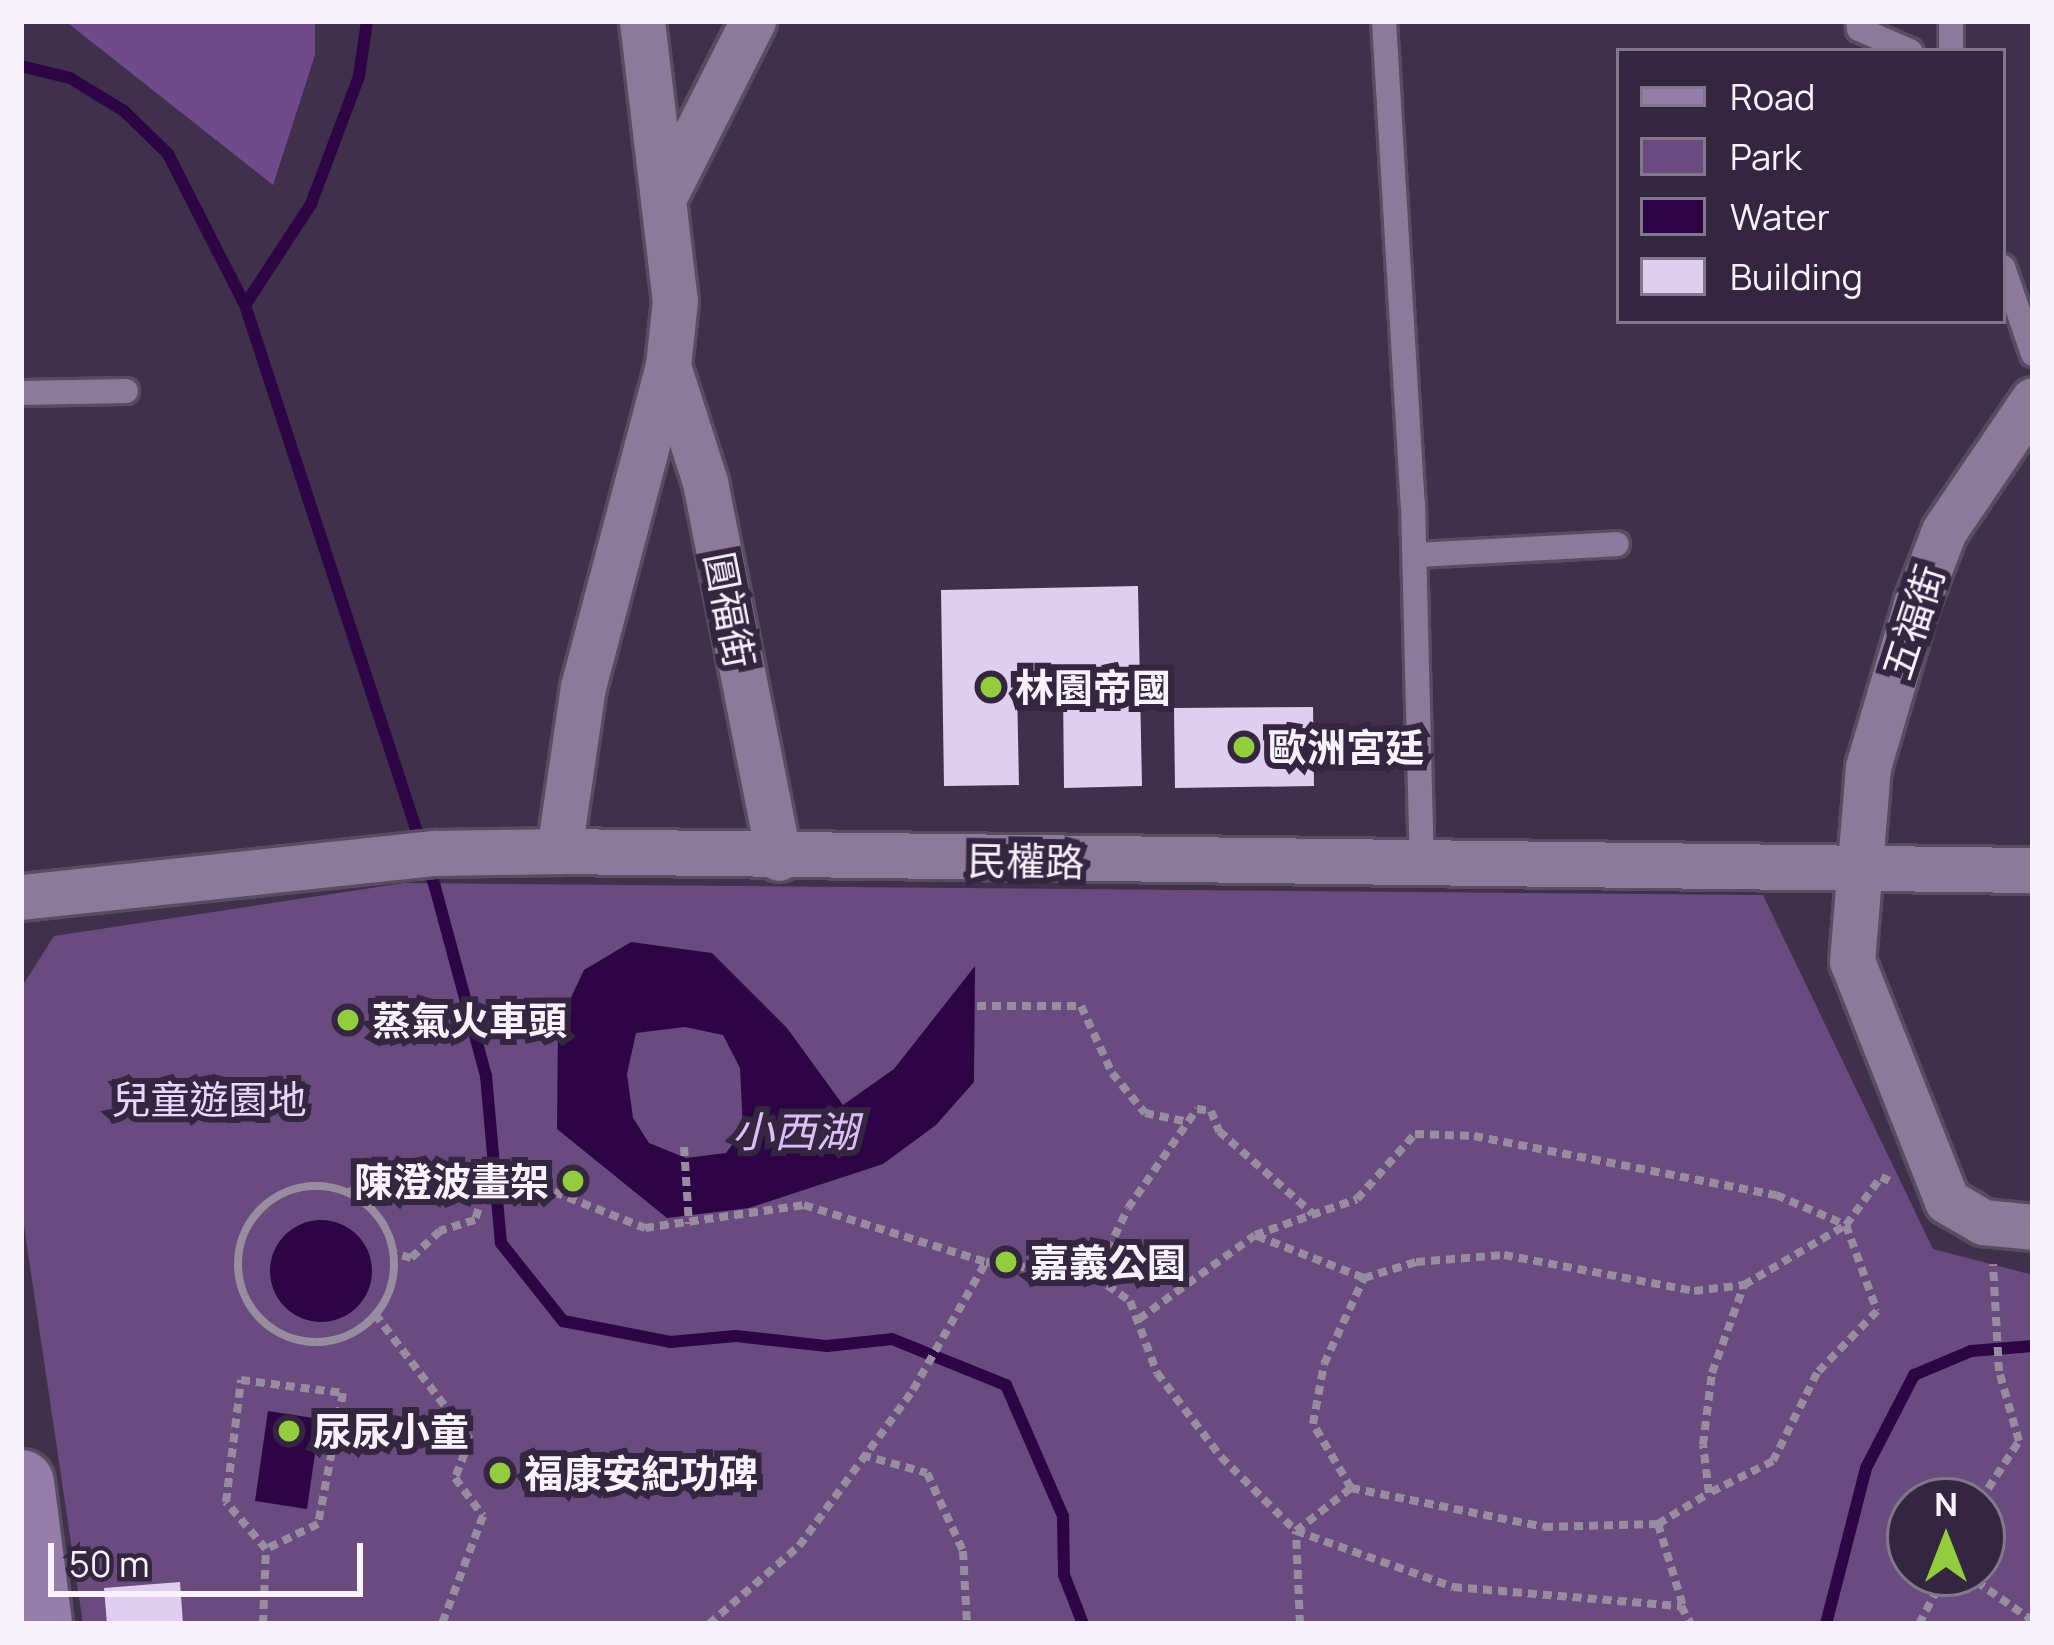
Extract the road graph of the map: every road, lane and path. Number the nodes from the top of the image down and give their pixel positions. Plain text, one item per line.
1 (642, 21) edge
2 (753, 21) edge
3 (1384, 21) edge
4 (1858, 21) edge
5 (1903, 48) edge
6 (667, 191) junction
7 (2006, 276) edge
8 (2033, 354) edge
9 (668, 365) junction
10 (126, 391) dead end
11 (21, 393) edge
12 (2033, 400) edge
13 (1617, 544) dead end
14 (1414, 555) junction
15 (559, 850) junction
16 (779, 858) junction
17 (1422, 867) junction
18 (1856, 868) junction
19 (2033, 870) edge
20 (21, 897) edge
21 (977, 1006) dead end
22 (1190, 1122) junction
23 (684, 1147) dead end
24 (1902, 1186) dead end
25 (350, 1192) junction
26 (483, 1195) junction
27 (1313, 1214) junction
28 (688, 1224) junction
29 (1846, 1225) junction
30 (2033, 1227) edge
31 (1255, 1235) junction
32 (394, 1252) junction
33 (986, 1262) junction
34 (1095, 1277) junction
35 (1364, 1278) junction
36 (1744, 1285) junction
37 (375, 1314) junction
38 (1138, 1319) junction
39 (1995, 1321) dead end
40 (862, 1455) junction
41 (1996, 1477) edge
42 (21, 1483) edge
43 (1351, 1488) junction
44 (1709, 1493) junction
45 (1658, 1524) junction
46 (1296, 1531) junction
47 (266, 1549) junction
48 (1933, 1597) edge
49 (1998, 1597) edge
50 (1689, 1620) edge
51 (2033, 1622) edge
52 (39, 1624) edge
53 (263, 1624) edge
54 (442, 1624) edge
55 (709, 1624) edge
56 (967, 1624) edge
57 (1300, 1624) edge
58 (1919, 1624) edge

1 - 6 street, 圓福街
2 - 6 street
3 - 14 lane
4 - 5 lane
6 - 9 street, 圓福街
7 - 8 lane
9 - 15 street, 圓福街
9 - 16 street, 圓福街
10 - 11 lane
12 - 18 street, 五福街
13 - 14 lane
14 - 17 lane
15 - 16 street, 民權路
15 - 20 street, 民權路
16 - 17 street, 民權路
17 - 18 street, 民權路
18 - 19 street, 民權路
18 - 30 street, 五福街
21 - 22 path
22 - 27 path
22 - 34 path
23 - 28 path
24 - 29 path
25 - 26 path
25 - 32 path
25 - 37 path
26 - 28 path
26 - 32 path
27 - 29 path
27 - 31 path
28 - 33 path
29 - 36 path
29 - 44 path
31 - 35 path
31 - 38 path
32 - 37 path
33 - 34 path
33 - 40 path
34 - 38 path
35 - 36 path
35 - 43 path
36 - 44 path
37 - 54 path
38 - 46 path
39 - 41 path
40 - 55 path
40 - 56 path
42 - 52 street
43 - 45 path
43 - 46 path
44 - 45 path
45 - 50 path
46 - 50 path
46 - 57 path
47 - 47 path
47 - 53 path
48 - 58 path
49 - 51 path

